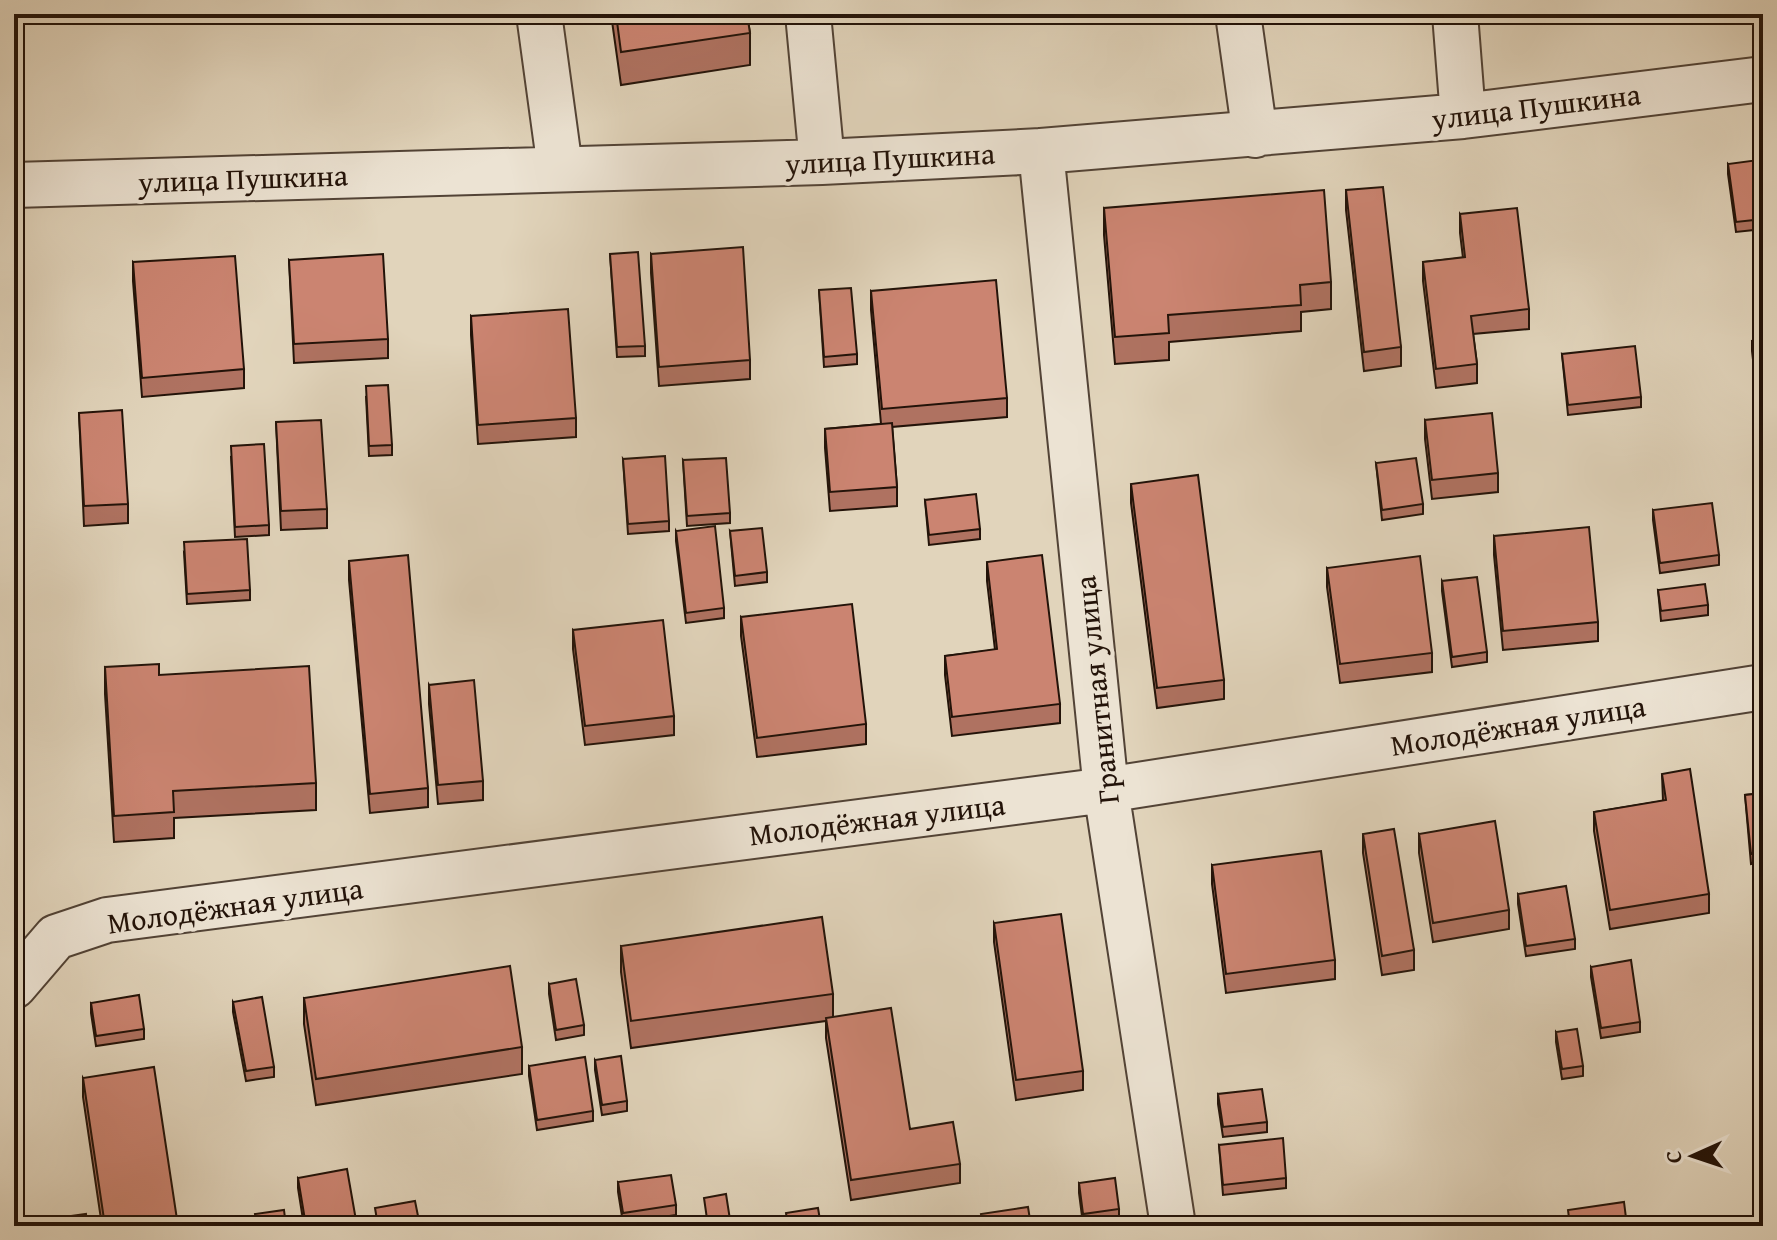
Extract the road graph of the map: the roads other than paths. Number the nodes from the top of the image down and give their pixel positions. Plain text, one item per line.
1 (539, 14) edge
2 (808, 14) edge
3 (1238, 14) edge
4 (1455, 14) edge
5 (1763, 79) edge
6 (1463, 116) junction
7 (1255, 135) junction
8 (1041, 151) junction
9 (822, 162) junction
10 (560, 168) junction
11 (14, 185) edge
12 (1763, 687) edge
13 (1106, 790) junction
14 (14, 986) edge
15 (1173, 1226) edge

1 - 10 street
2 - 9 street
3 - 7 street
4 - 6 street
5 - 6 street, улица Пушкина
6 - 7 street, улица Пушкина
7 - 8 street, улица Пушкина
8 - 9 street, улица Пушкина
8 - 13 street, Гранитная улица
9 - 10 street, улица Пушкина
10 - 11 street, улица Пушкина
12 - 13 street, Молодёжная улица
13 - 14 street, Молодёжная улица
13 - 15 street, Гранитная улица

